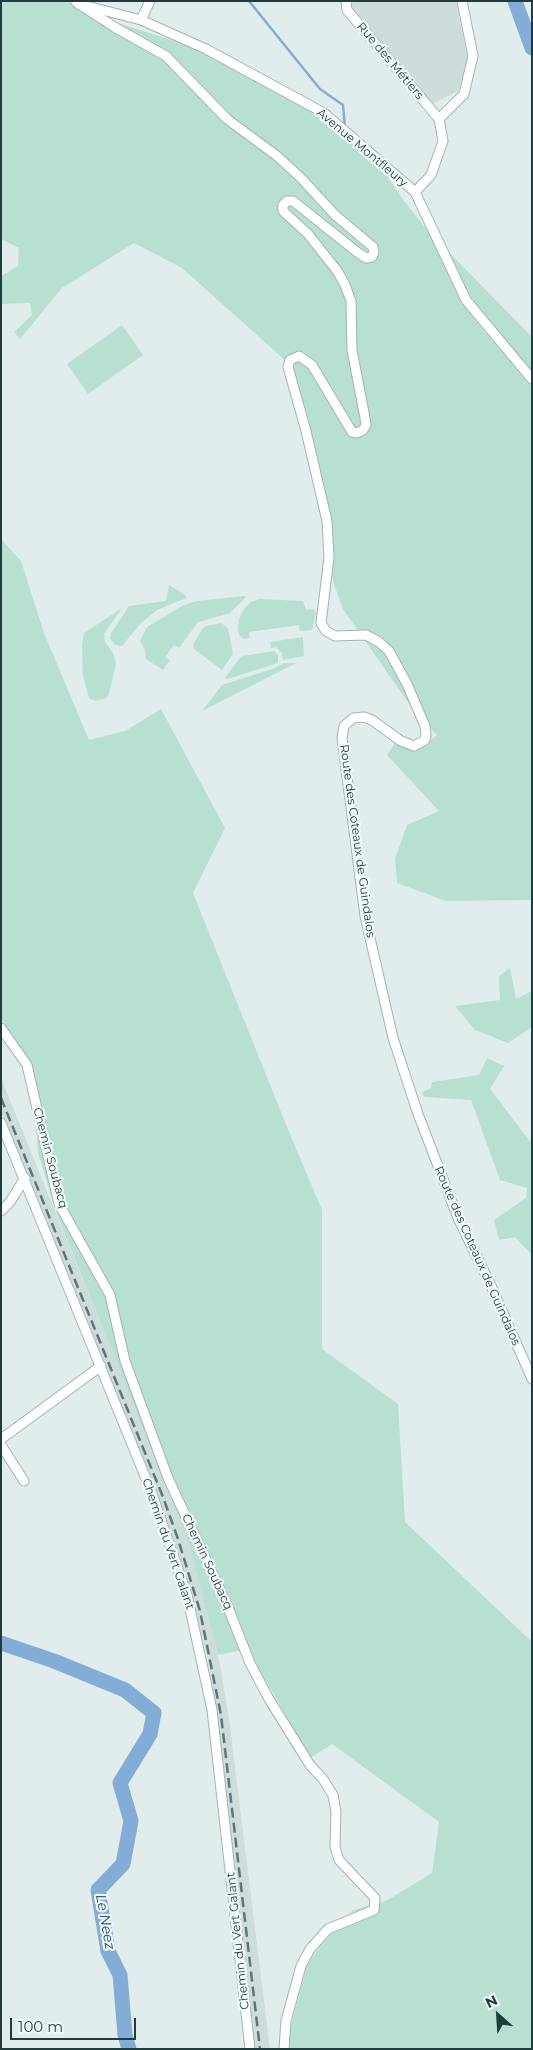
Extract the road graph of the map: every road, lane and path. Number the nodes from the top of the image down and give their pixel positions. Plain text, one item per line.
1 (150, 1) edge
2 (346, 1) edge
3 (462, 1) edge
4 (78, 2) edge
5 (141, 20) junction
6 (439, 119) junction
7 (415, 192) junction
8 (532, 379) edge
9 (1, 1028) edge
10 (1, 1123) edge
11 (25, 1178) junction
12 (1, 1211) edge
13 (101, 1366) junction
14 (532, 1379) edge
15 (1, 1439) edge
16 (1, 1445) edge
17 (24, 1481) dead end
18 (250, 2049) edge
19 (284, 2049) edge

1 - 5 street
2 - 6 street, Rue des Métiers
3 - 6 street
4 - 5 street, Avenue Montfleury
4 - 14 street, Route des Coteaux de Guindalos
5 - 7 street, Avenue Montfleury
6 - 7 street
7 - 8 street, Avenue Montfleury
9 - 19 street, Chemin Soubacq
10 - 11 street, Chemin du Vert Galant
11 - 12 street
11 - 13 street, Chemin du Vert Galant
13 - 15 street
13 - 18 street, Chemin du Vert Galant
16 - 17 street

